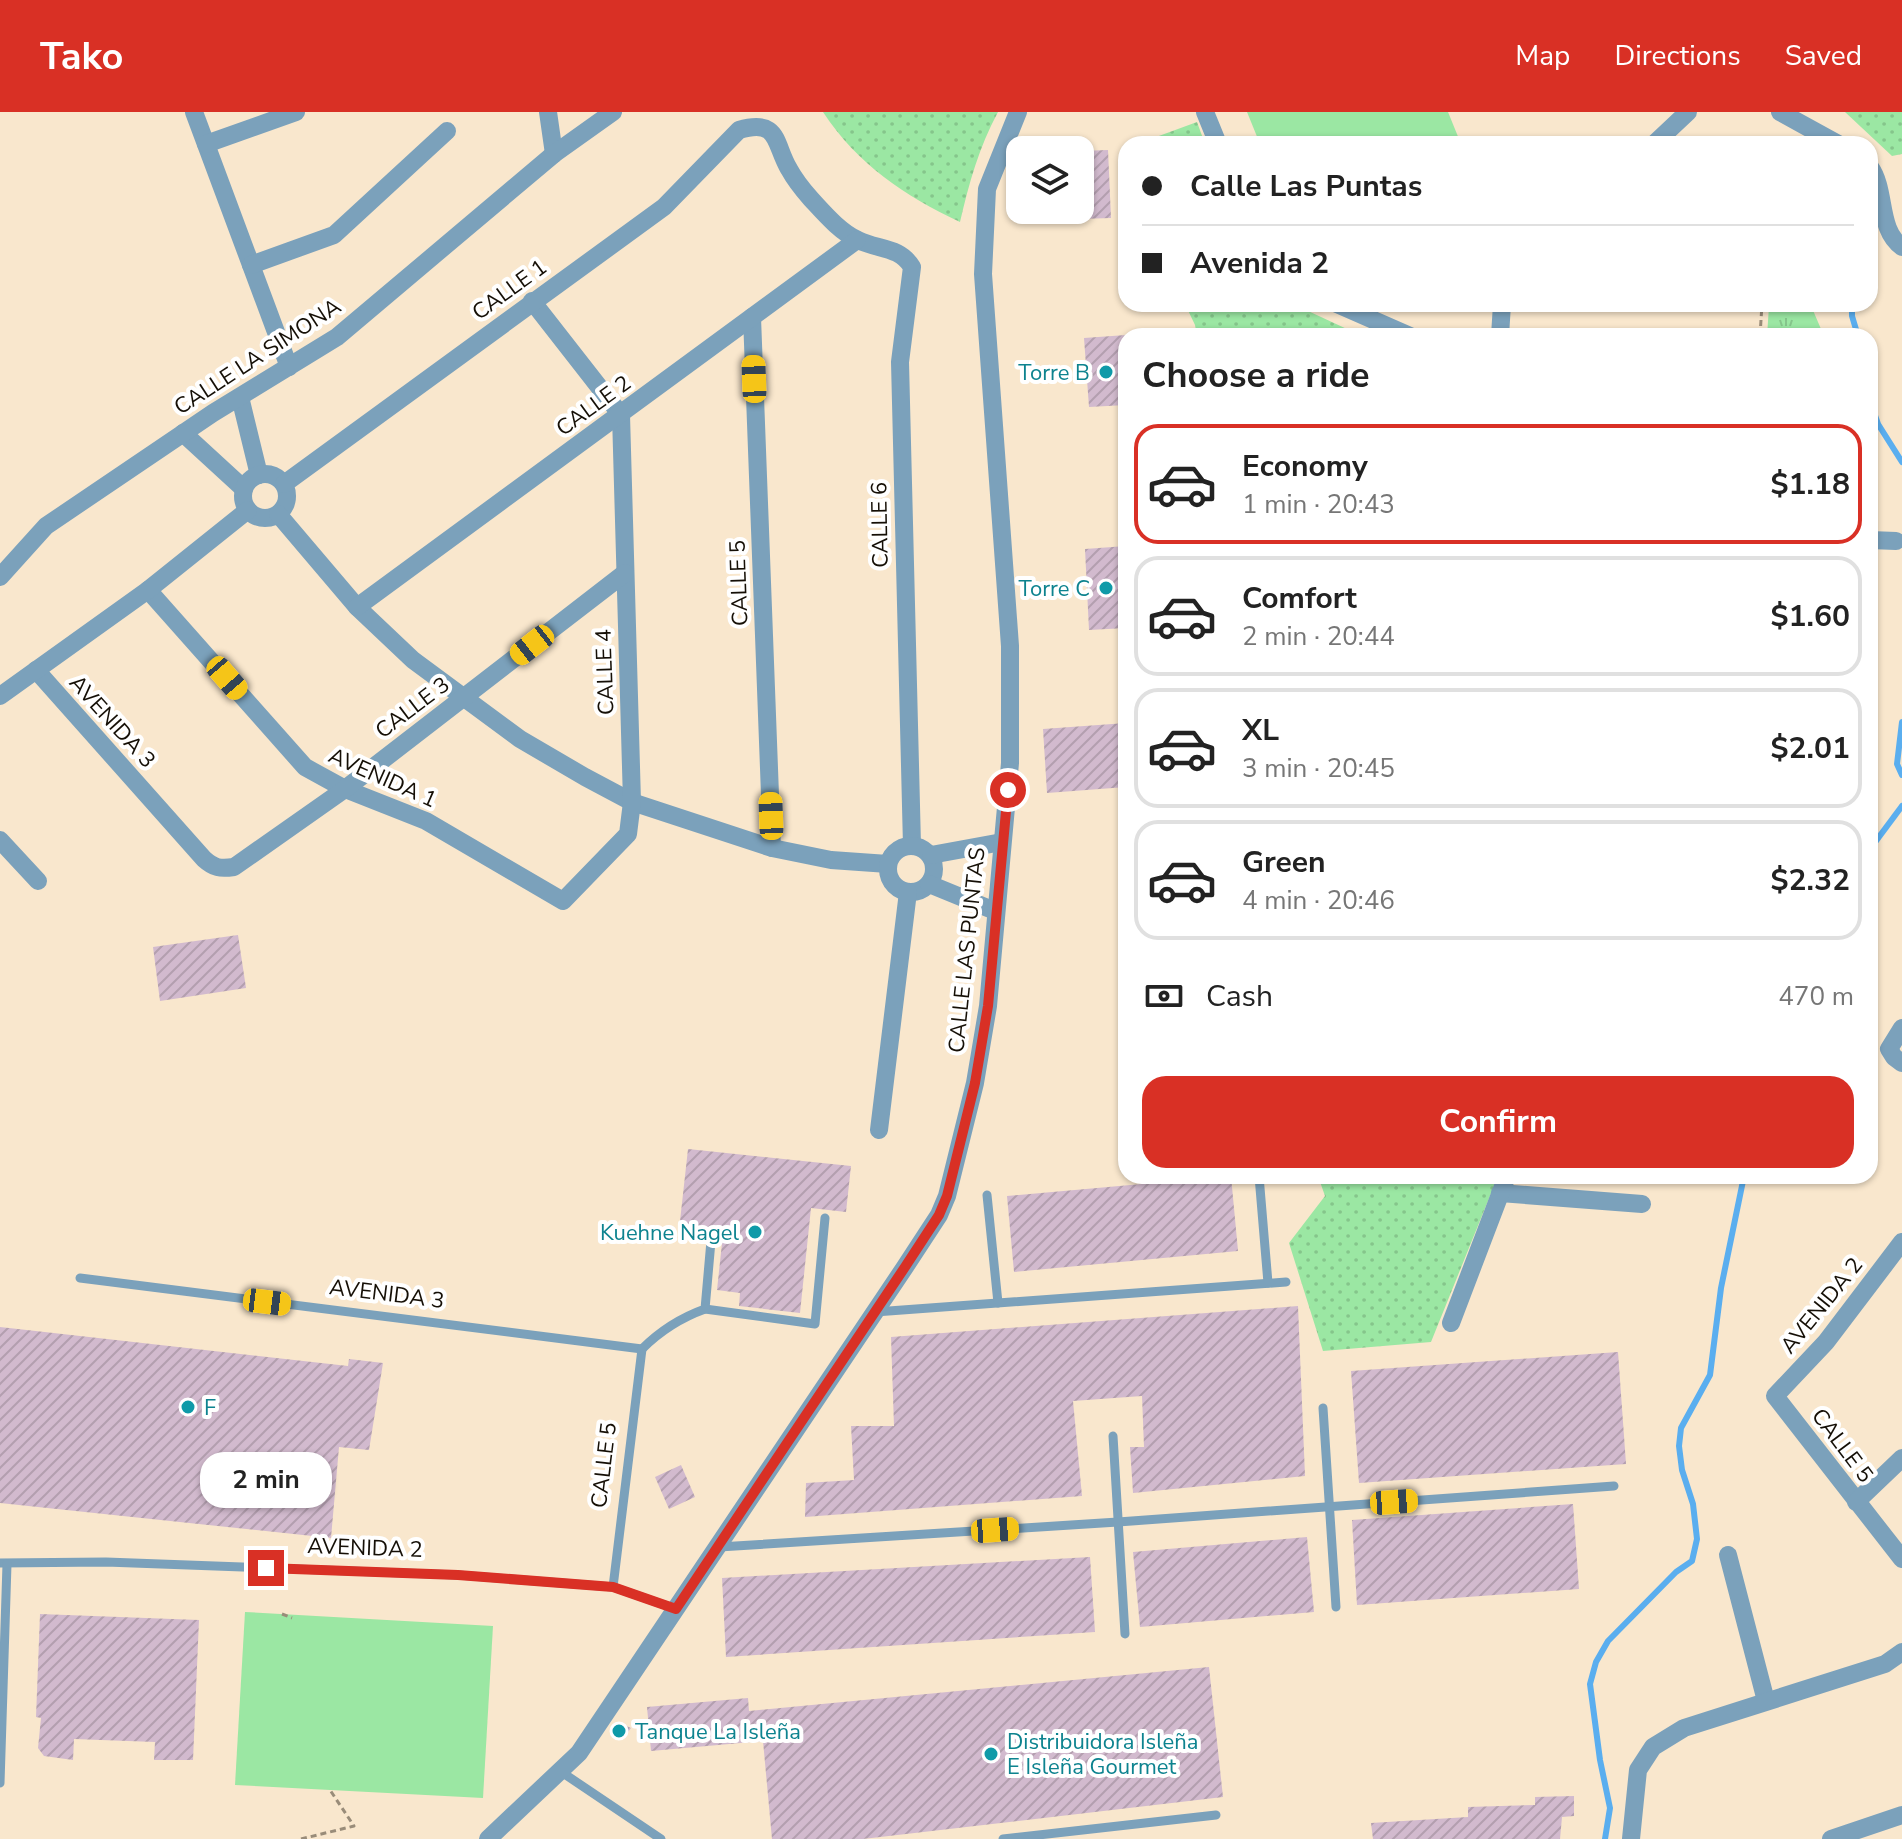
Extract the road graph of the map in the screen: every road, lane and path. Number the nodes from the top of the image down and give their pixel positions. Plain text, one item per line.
1 (194, 112) edge
2 (296, 112) edge
3 (548, 112) edge
4 (613, 112) edge
5 (1018, 112) edge
6 (1205, 112) edge
7 (1688, 112) edge
8 (1780, 112) edge
9 (447, 131) dead end
10 (1215, 136) edge
11 (1662, 136) edge
12 (1824, 136) edge
13 (206, 144) junction
14 (554, 154) junction
15 (1878, 183) edge
16 (857, 240) junction
17 (1901, 247) edge
18 (251, 265) junction
19 (532, 301) junction
20 (1355, 312) edge
21 (752, 317) junction
22 (1392, 328) edge
23 (289, 367) junction
24 (240, 397) junction
25 (621, 415) junction
26 (183, 433) junction
27 (259, 475) junction
28 (284, 484) junction
29 (244, 489) junction
30 (248, 510) junction
31 (278, 514) junction
32 (1878, 540) edge
33 (1896, 541) dead end
34 (625, 573) junction
35 (0, 577) edge
36 (148, 590) junction
37 (357, 607) junction
38 (36, 670) junction
39 (0, 696) edge
40 (462, 699) junction
41 (345, 789) junction
42 (632, 802) junction
43 (0, 840) edge
44 (1002, 842) junction
45 (912, 846) junction
46 (772, 848) junction
47 (931, 855) junction
48 (888, 864) junction
49 (222, 869) joint
50 (38, 881) dead end
51 (929, 884) junction
52 (908, 892) junction
53 (563, 901) joint
54 (995, 911) junction
55 (1902, 1028) edge
56 (1896, 1056) edge
57 (879, 1130) dead end
58 (1260, 1184) edge
59 (1503, 1184) edge
60 (987, 1195) dead end
61 (1642, 1204) dead end
62 (825, 1218) dead end
63 (711, 1241) dead end
64 (1902, 1242) edge
65 (80, 1278) dead end
66 (1286, 1282) dead end
67 (1268, 1283) junction
68 (998, 1303) junction
69 (705, 1309) junction
70 (875, 1312) junction
71 (1451, 1323) dead end
72 (642, 1349) junction
73 (1775, 1396) joint
74 (1323, 1408) dead end
75 (1113, 1436) dead end
76 (1902, 1458) edge
77 (1614, 1486) dead end
78 (1856, 1502) junction
79 (1331, 1507) junction
80 (1118, 1522) junction
81 (718, 1547) junction
82 (1728, 1555) dead end
83 (1902, 1559) edge
84 (4, 1563) edge
85 (613, 1587) junction
86 (1336, 1607) dead end
87 (676, 1609) junction
88 (282, 1614) dead end
89 (292, 1618) dead end
90 (1125, 1634) dead end
91 (1902, 1652) edge
92 (1766, 1701) junction
93 (560, 1771) junction
94 (0, 1783) edge
95 (330, 1790) dead end
96 (1216, 1815) dead end
97 (1902, 1815) edge
98 (1880, 1831) edge
99 (301, 1839) edge
100 (488, 1839) edge
101 (661, 1839) edge
102 (1003, 1839) edge
103 (1631, 1839) edge
104 (1831, 1839) edge

1 - 13 street
2 - 13 street
3 - 14 street
4 - 14 street, CALLE LA SIMONA
5 - 44 street, CALLE LAS PUNTAS
6 - 10 street
7 - 11 street
8 - 12 street
9 - 18 street
13 - 18 street
14 - 23 street, CALLE LA SIMONA
15 - 17 street
16 - 19 street, CALLE 1
16 - 21 street, CALLE 2
16 - 45 street, CALLE 6
18 - 23 street
19 - 25 street
19 - 28 street, CALLE 1
20 - 22 street
21 - 25 street, CALLE 2
21 - 46 street, CALLE 5
23 - 24 street, CALLE LA SIMONA
24 - 26 street, CALLE LA SIMONA
24 - 27 street
25 - 34 street, CALLE 4
25 - 37 street, CALLE 2
26 - 29 street
26 - 35 street, CALLE LA SIMONA
27 - 28 street
27 - 29 street
28 - 31 street
29 - 30 street
30 - 31 street
30 - 36 street
31 - 37 street
32 - 33 street
34 - 40 street, CALLE 3
34 - 42 street, CALLE 4
36 - 38 street
36 - 41 street, AVENIDA 1
37 - 40 street
38 - 39 street
38 - 49 street, AVENIDA 3
40 - 41 street, CALLE 3
40 - 42 street
41 - 49 street, CALLE 3
41 - 53 street, AVENIDA 1
42 - 46 street
42 - 53 street, CALLE 4
43 - 50 street
44 - 47 street
44 - 54 street, CALLE LAS PUNTAS
45 - 47 street
45 - 48 street
46 - 48 street
47 - 51 street
48 - 52 street
51 - 52 street
51 - 54 street
52 - 57 street
54 - 70 street, CALLE LAS PUNTAS
55 - 56 street
58 - 67 lane
59 - 61 street
59 - 71 street
60 - 68 lane
62 - 69 lane
63 - 69 lane
64 - 73 street, AVENIDA 2
65 - 72 lane, AVENIDA 3
66 - 67 lane
67 - 68 lane
68 - 70 lane
69 - 72 lane
70 - 81 street, CALLE LAS PUNTAS
72 - 85 lane, CALLE 5
73 - 78 street, CALLE 5
74 - 79 lane
75 - 80 lane
76 - 78 street
77 - 79 lane
78 - 83 street, CALLE 5
79 - 80 lane
79 - 86 lane
80 - 81 lane
80 - 90 lane
81 - 87 street, CALLE LAS PUNTAS
82 - 92 street
84 - 85 lane, AVENIDA 2
84 - 94 lane
85 - 87 lane, AVENIDA 2
87 - 93 street, CALLE LAS PUNTAS
88 - 89 path
91 - 92 street
92 - 103 street
93 - 100 street, CALLE LAS PUNTAS
93 - 101 lane
95 - 99 path
96 - 102 lane
97 - 98 street
98 - 104 street

